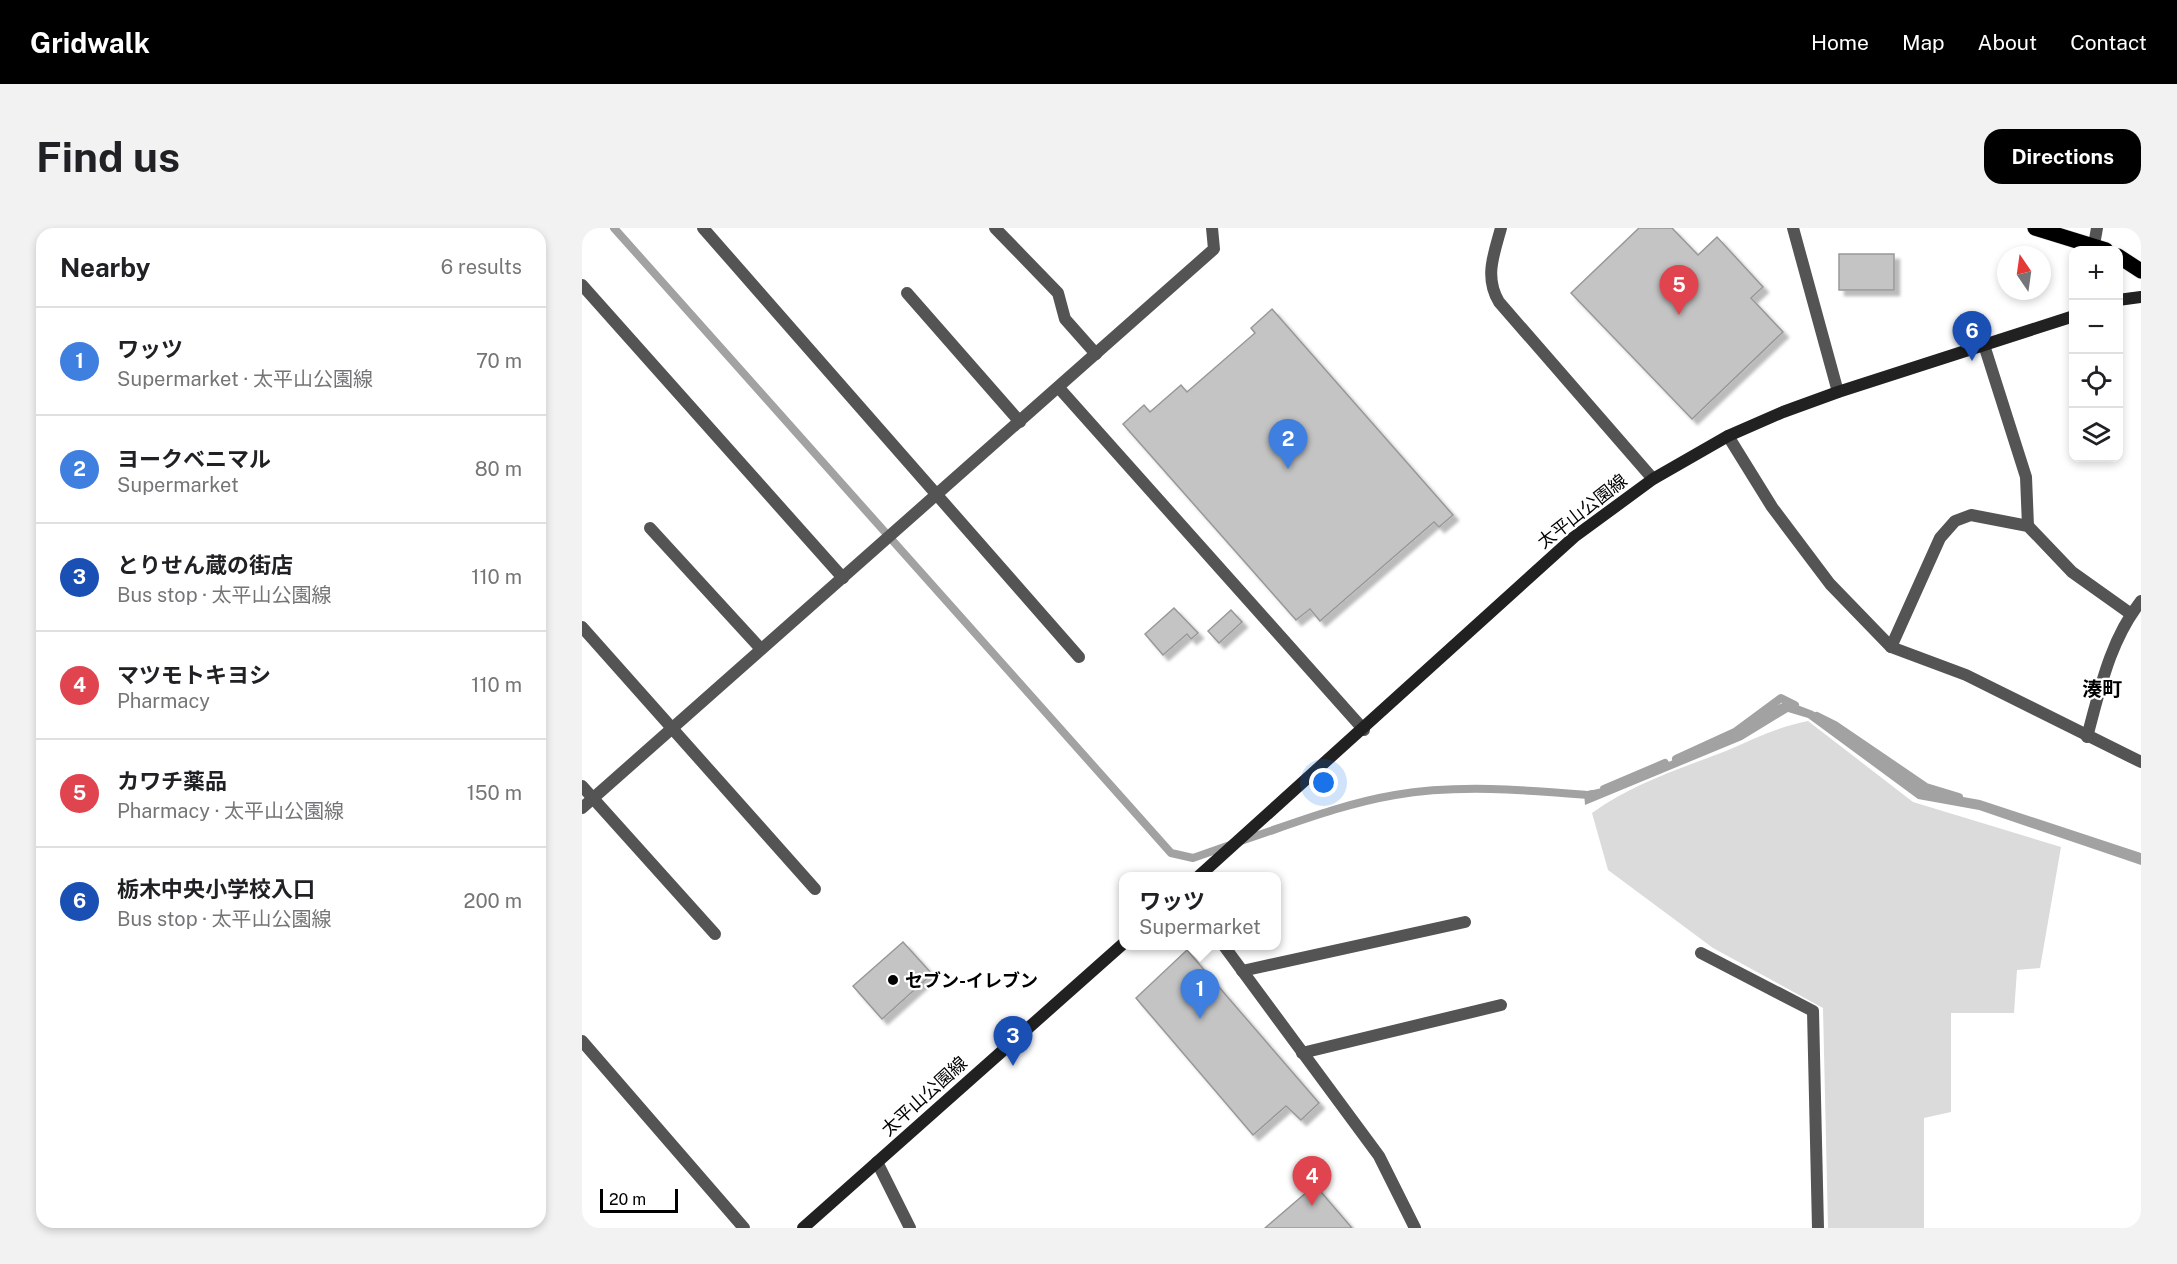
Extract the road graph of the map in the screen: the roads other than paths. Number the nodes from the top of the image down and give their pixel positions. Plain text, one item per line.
1 (703, 228) edge
2 (995, 228) edge
3 (1212, 228) edge
4 (1501, 228) edge
5 (1792, 228) edge
6 (2035, 228) edge
7 (2097, 228) edge
8 (2094, 246) edge
9 (2100, 246) edge
10 (2123, 259) edge
11 (2138, 267) edge
12 (582, 285) edge
13 (907, 292) dead end
14 (2141, 297) edge
15 (2123, 299) edge
16 (2069, 317) edge
17 (1984, 345) junction
18 (1096, 354) junction
19 (1059, 388) junction
20 (1838, 392) junction
21 (1020, 422) junction
22 (1728, 436) junction
23 (1653, 479) junction
24 (938, 496) junction
25 (2028, 525) junction
26 (651, 528) dead end
27 (843, 578) junction
28 (2141, 601) edge
29 (2130, 614) junction
30 (582, 627) edge
31 (1891, 647) junction
32 (761, 649) junction
33 (1078, 657) dead end
34 (671, 729) junction
35 (1364, 730) junction
36 (2087, 736) junction
37 (2141, 762) edge
38 (582, 786) edge
39 (593, 798) junction
40 (582, 808) edge
41 (1204, 872) edge
42 (815, 889) dead end
43 (1465, 922) dead end
44 (715, 934) dead end
45 (1119, 947) edge
46 (1227, 950) edge
47 (1701, 952) dead end
48 (1242, 971) junction
49 (1501, 1005) dead end
50 (582, 1041) edge
51 (1302, 1053) junction
52 (877, 1162) junction
53 (744, 1228) edge
54 (803, 1228) edge
55 (910, 1228) edge
56 (1415, 1228) edge
57 (1818, 1228) edge

1 - 24 street
2 - 18 street
3 - 18 street
4 - 23 street
5 - 20 street
6 - 8 main road
7 - 9 street
10 - 11 main road
12 - 27 street
13 - 21 street
14 - 15 main road
16 - 17 main road, 太平山公園線
17 - 20 main road, 太平山公園線
17 - 25 street
18 - 19 street
19 - 21 street
19 - 35 street
20 - 22 main road, 太平山公園線
21 - 24 street
22 - 23 main road, 太平山公園線
22 - 31 street
23 - 35 main road, 太平山公園線
24 - 27 street
24 - 33 street
25 - 29 street
25 - 31 street
26 - 32 street
27 - 32 street
28 - 29 street
29 - 36 street
30 - 34 street
31 - 36 street
32 - 34 street
34 - 39 street
34 - 42 street
35 - 41 main road, 太平山公園線
36 - 37 street
38 - 39 street
39 - 40 street
39 - 44 street
43 - 48 street
45 - 52 main road, 太平山公園線
46 - 48 street
47 - 57 street
48 - 51 street
49 - 51 street
50 - 53 street
51 - 56 street
52 - 54 main road, 太平山公園線
52 - 55 street

